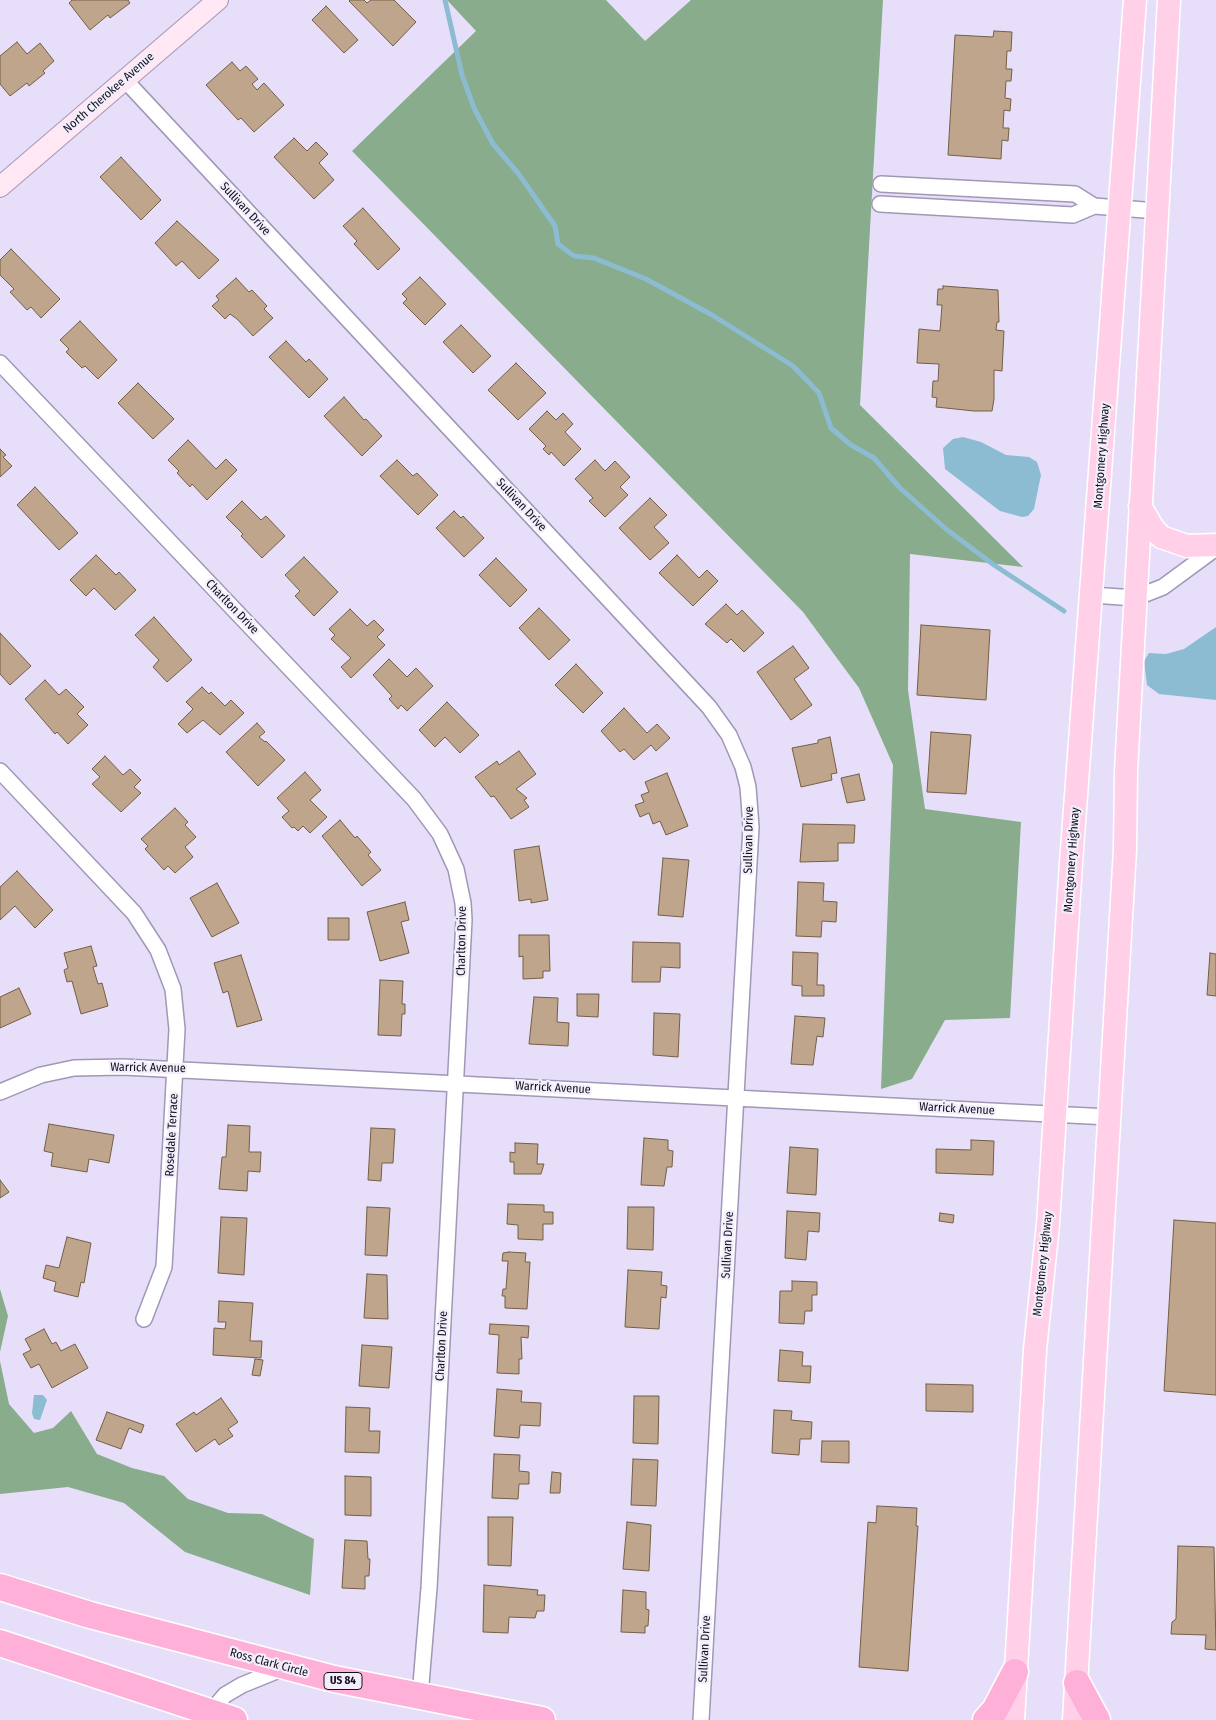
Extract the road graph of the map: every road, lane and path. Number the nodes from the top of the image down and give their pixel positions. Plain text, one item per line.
1 (218, 0) edge
2 (1135, 0) edge
3 (1168, 0) edge
4 (125, 80) junction
5 (881, 184) dead end
6 (0, 187) edge
7 (880, 204) dead end
8 (1094, 206) junction
9 (1120, 208) junction
10 (1157, 211) junction
11 (0, 363) edge
12 (1140, 506) junction
13 (1216, 547) edge
14 (1092, 595) junction
15 (1135, 598) junction
16 (0, 771) edge
17 (176, 1068) junction
18 (456, 1082) junction
19 (0, 1092) edge
20 (736, 1098) junction
21 (1054, 1114) junction
22 (1109, 1118) junction
23 (144, 1319) dead end
24 (0, 1587) edge
25 (0, 1644) edge
26 (285, 1667) junction
27 (1015, 1672) junction
28 (1076, 1683) junction
29 (420, 1696) junction
30 (207, 1716) edge
31 (234, 1720) edge
32 (542, 1720) edge
33 (701, 1720) edge
34 (986, 1720) edge
35 (1013, 1720) edge
36 (1074, 1720) edge
37 (1097, 1720) edge

1 - 4 street, North Cherokee Avenue
2 - 9 main road, Montgomery Highway
3 - 10 main road
4 - 6 street, North Cherokee Avenue
4 - 20 street, Sullivan Drive
5 - 8 street
7 - 8 street
8 - 9 street
9 - 10 street
9 - 14 main road, Montgomery Highway
10 - 12 main road
11 - 18 street, Charlton Drive
12 - 13 main road
12 - 15 main road
13 - 15 street
14 - 15 street
14 - 21 main road, Montgomery Highway
15 - 22 main road
16 - 17 street, Rosedale Terrace
17 - 18 street, Warrick Avenue
17 - 19 street, Warrick Avenue
17 - 23 street, Rosedale Terrace
18 - 20 street, Warrick Avenue
18 - 29 street, Charlton Drive
20 - 21 street, Warrick Avenue
20 - 33 street, Sullivan Drive
21 - 22 street, Warrick Avenue
21 - 27 main road, Montgomery Highway
22 - 28 main road
24 - 26 highway, Ross Clark Circle / US 84
25 - 30 highway
26 - 29 highway, Ross Clark Circle / US 84
26 - 30 street
27 - 34 highway
27 - 35 main road, Montgomery Highway
28 - 36 main road
28 - 37 highway
29 - 32 highway, Ross Clark Circle / US 84
30 - 31 highway

